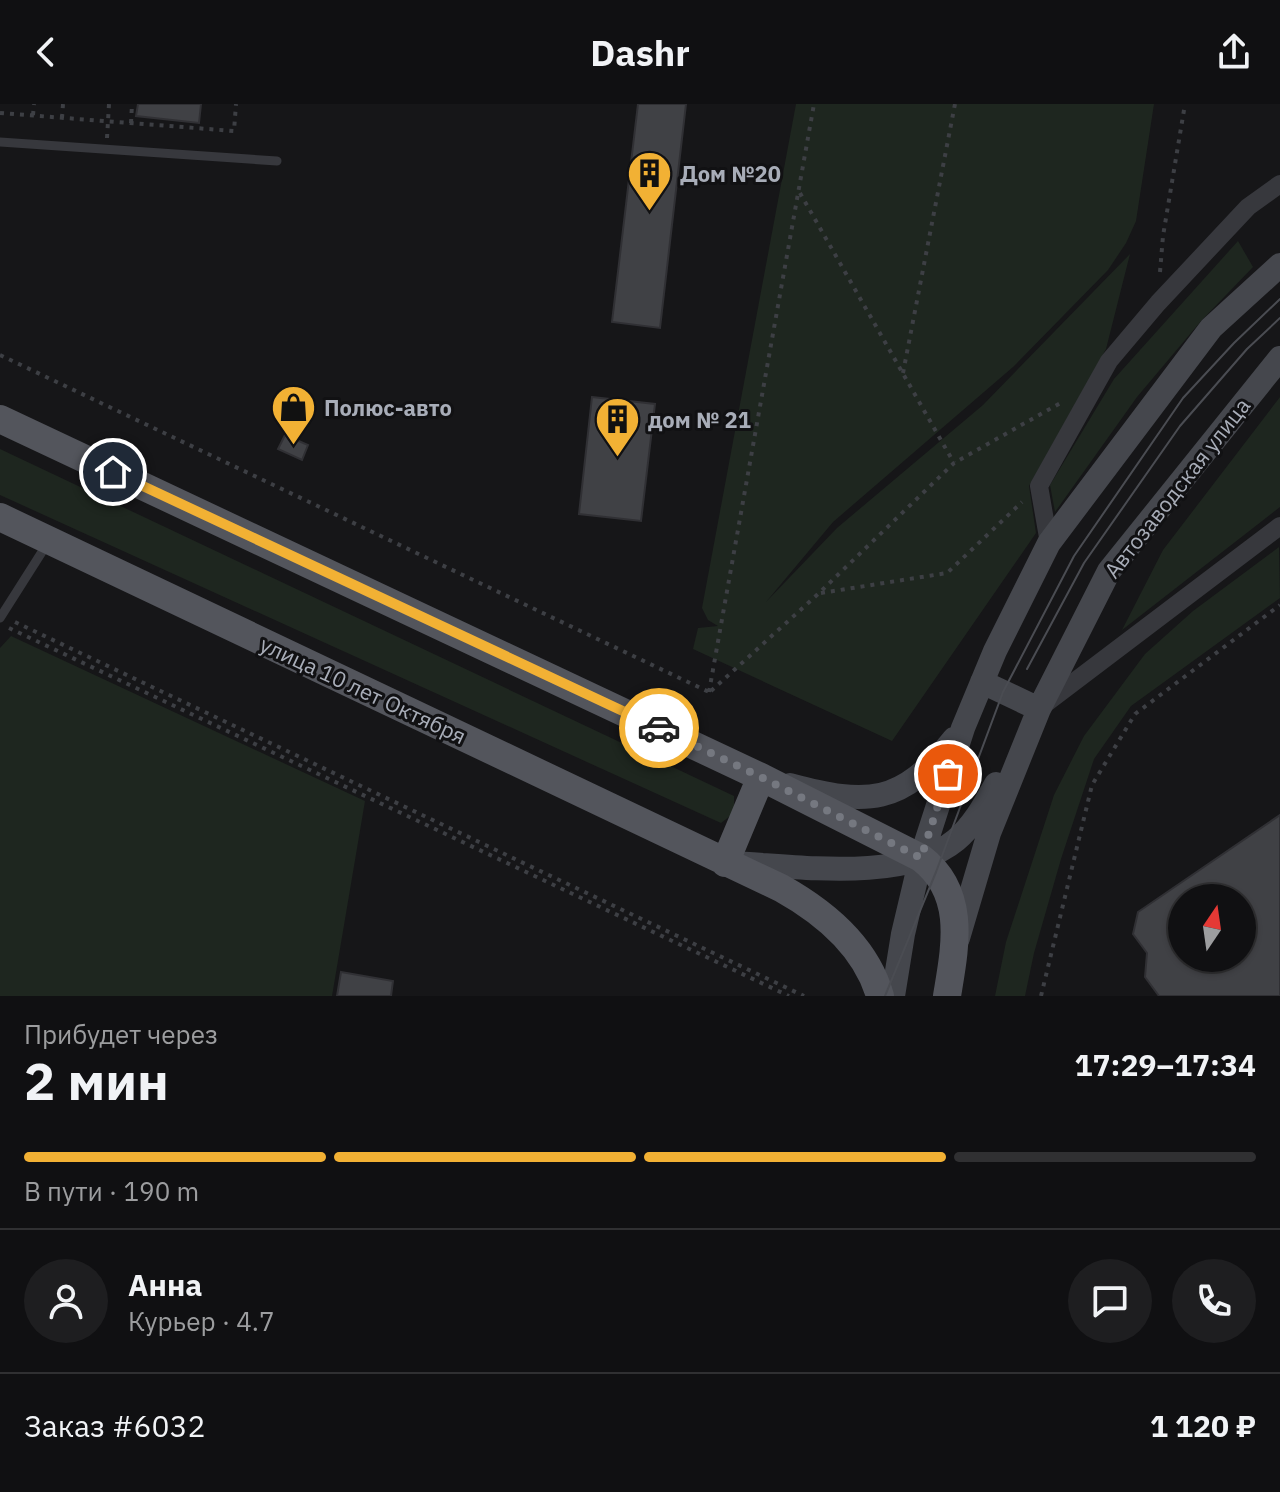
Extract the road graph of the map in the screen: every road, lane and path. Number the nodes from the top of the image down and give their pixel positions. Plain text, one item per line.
1 (34, 104) edge
2 (63, 104) edge
3 (109, 104) edge
4 (132, 104) edge
5 (236, 104) edge
6 (814, 104) edge
7 (955, 104) edge
8 (1185, 104) edge
9 (0, 113) edge
10 (33, 115) junction
11 (62, 118) junction
12 (108, 121) junction
13 (131, 123) junction
14 (0, 142) edge
15 (106, 149) junction
16 (277, 161) dead end
17 (1280, 184) edge
18 (799, 191) junction
19 (1280, 265) edge
20 (1158, 303) junction
21 (0, 355) edge
22 (1280, 358) edge
23 (903, 373) junction
24 (1097, 382) junction
25 (0, 419) edge
26 (954, 463) junction
27 (1039, 486) junction
28 (0, 517) edge
29 (1280, 526) edge
30 (49, 540) junction
31 (1049, 543) junction
32 (818, 594) junction
33 (1280, 605) edge
34 (1, 619) edge
35 (982, 682) junction
36 (709, 692) junction
37 (1039, 709) junction
38 (963, 728) junction
39 (761, 777) junction
40 (921, 858) junction
41 (725, 863) junction
42 (954, 952) junction
43 (789, 996) edge
44 (804, 996) edge
45 (880, 996) edge
46 (893, 996) edge
47 (947, 996) edge
48 (1041, 996) edge

1 - 10 path
2 - 11 path
3 - 12 path
4 - 13 path
5 - 13 path
6 - 18 path
7 - 23 path
8 - 20 path
9 - 10 path
10 - 11 path
11 - 12 path
12 - 13 path
12 - 15 path
14 - 15 lane
15 - 16 lane
17 - 20 street
18 - 23 path
18 - 36 path
19 - 31 main road
20 - 24 street
21 - 36 path
22 - 37 main road, Автозаводская улица
23 - 26 path
24 - 26 path
24 - 27 street
25 - 39 main road
26 - 32 path
27 - 31 street
27 - 32 path
28 - 30 main road, улица 10 лет Октября
29 - 37 street
30 - 34 lane
30 - 41 main road, улица 10 лет Октября
31 - 35 main road
32 - 36 path
33 - 48 path
34 - 43 path
34 - 44 path
35 - 37 main road
35 - 38 main road
37 - 40 main road
37 - 42 main road, Автозаводская улица
38 - 39 main road
38 - 40 main road
39 - 40 main road
39 - 41 main road
40 - 41 main road
40 - 42 main road
40 - 46 main road
41 - 45 main road, улица 10 лет Октября
42 - 47 main road

